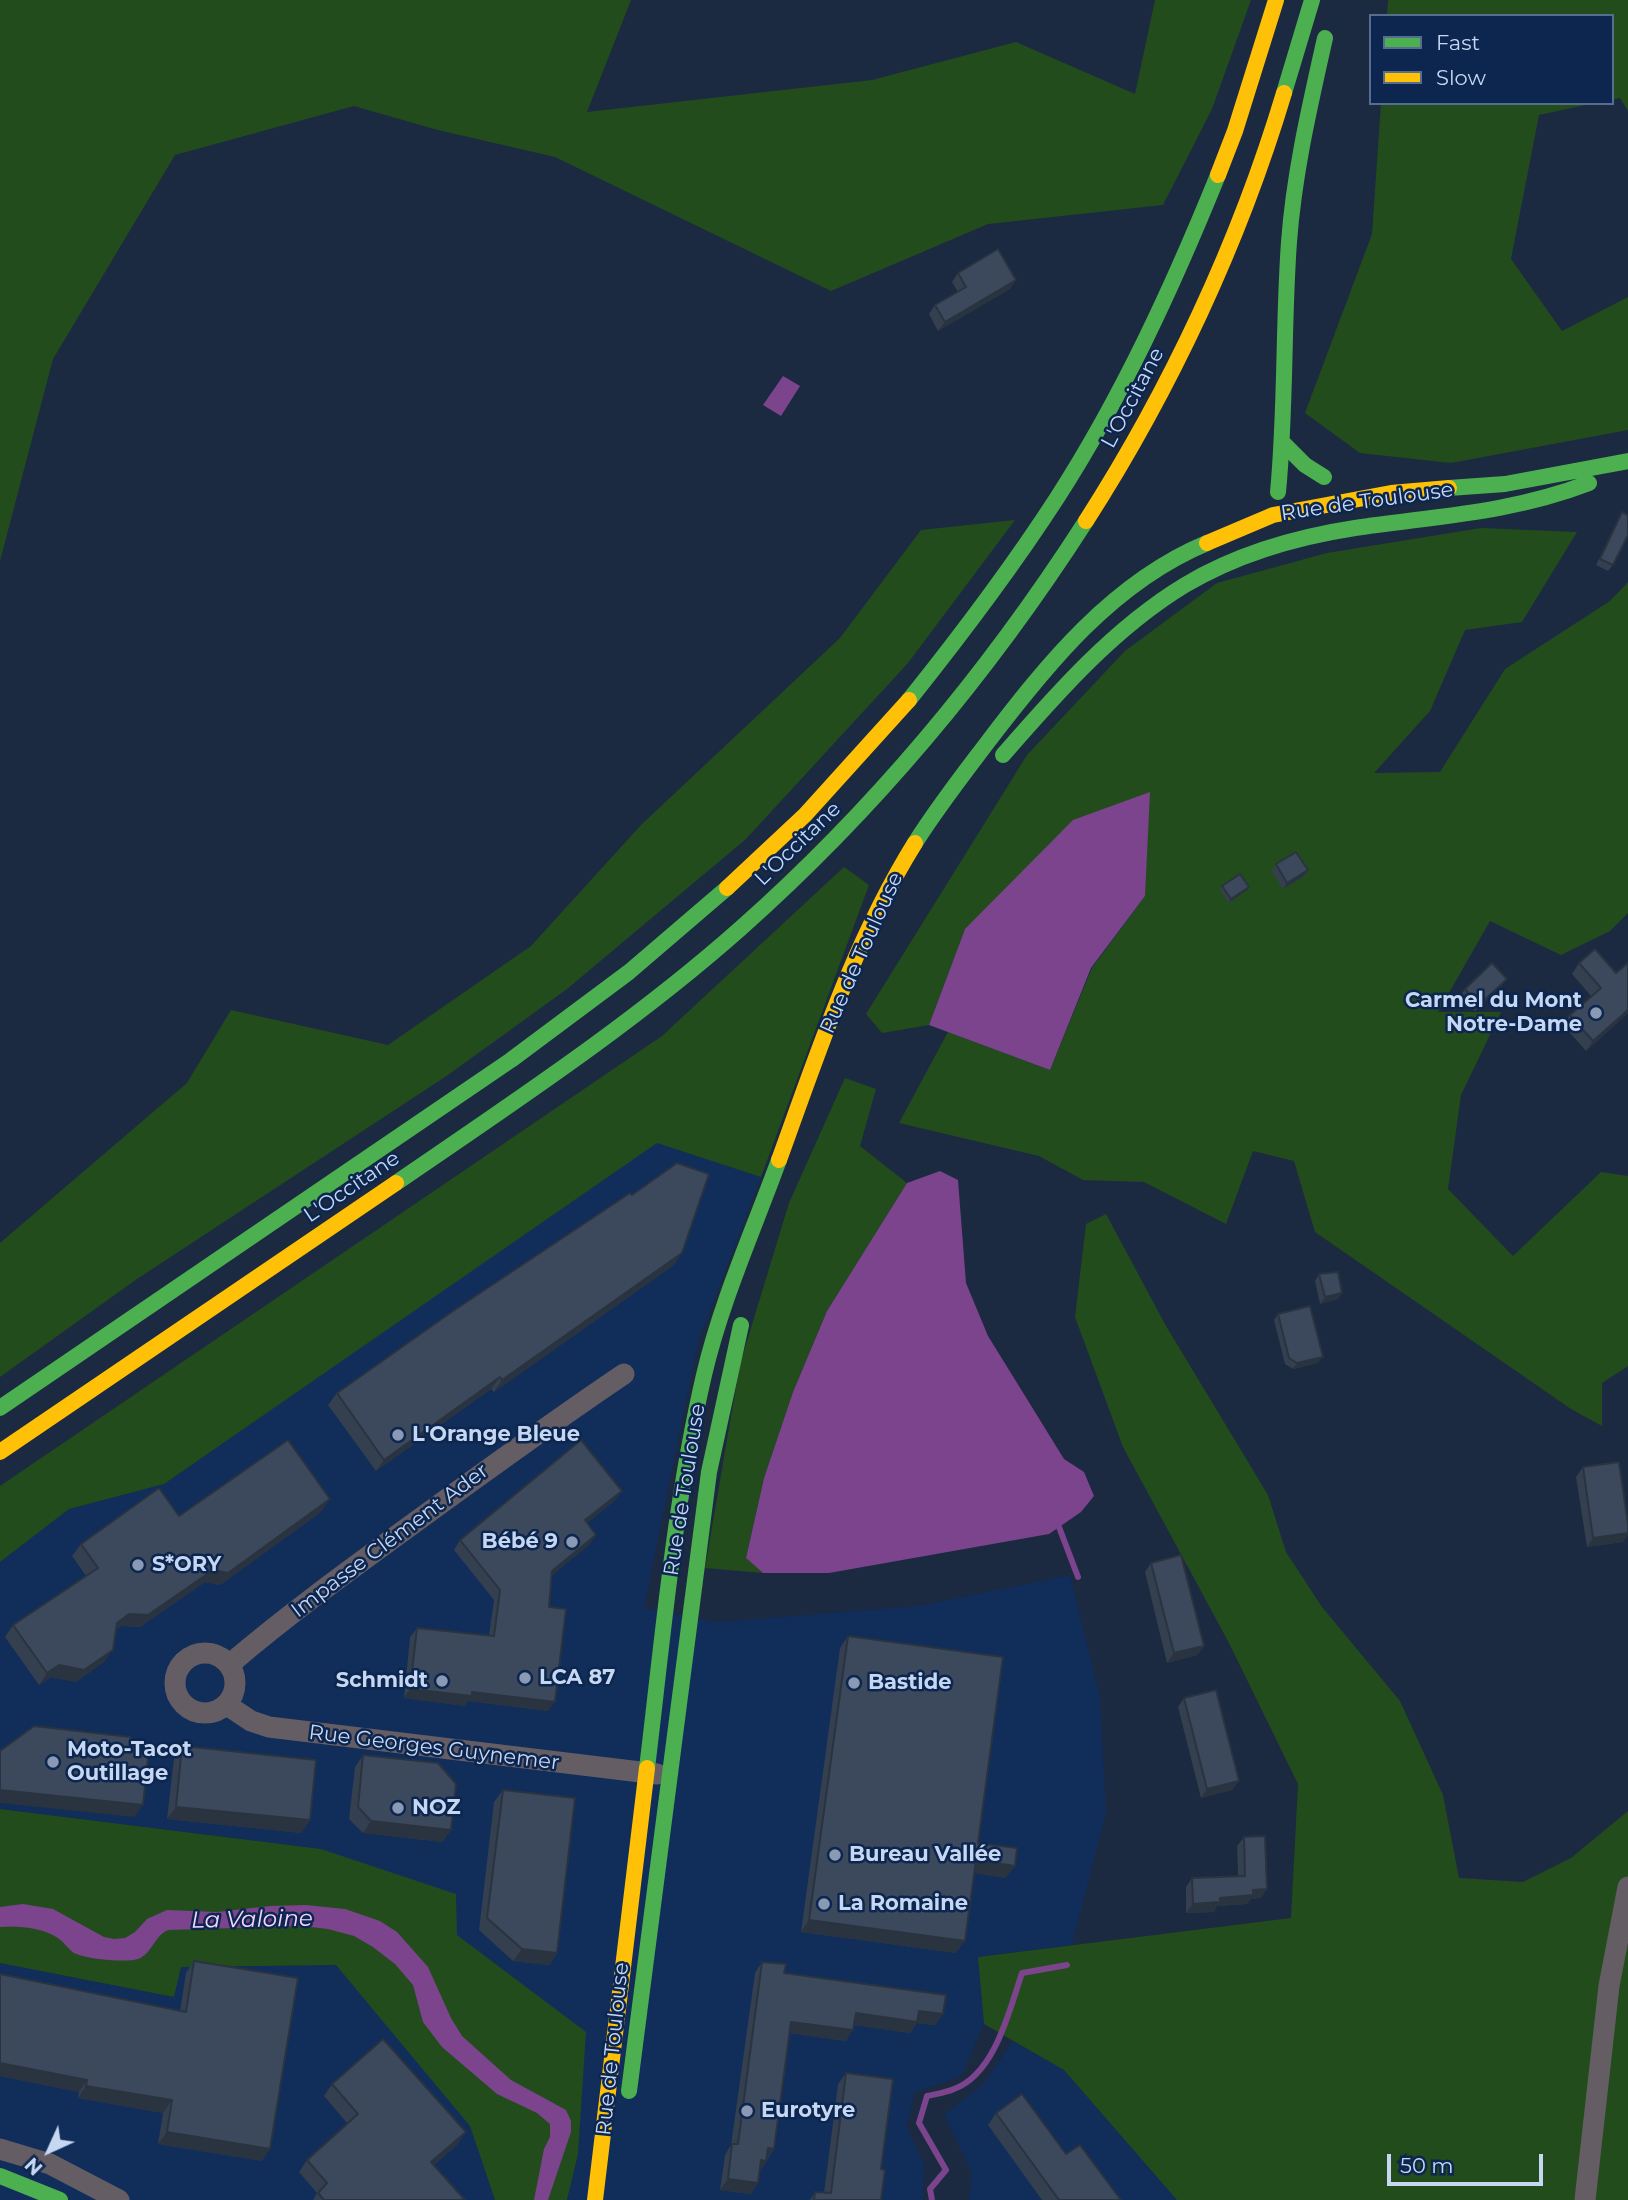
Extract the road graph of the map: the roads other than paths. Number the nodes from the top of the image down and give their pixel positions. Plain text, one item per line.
1 (1276, 0) edge
2 (1312, 0) edge
3 (1328, 25) dead end
4 (1284, 444) junction
5 (1628, 464) edge
6 (1391, 494) junction
7 (1273, 515) junction
8 (1266, 549) junction
9 (1027, 691) junction
10 (1046, 706) junction
11 (996, 764) dead end
12 (888, 926) dead end
13 (768, 1233) dead end
14 (746, 1307) dead end
15 (624, 1374) dead end
16 (0, 1408) edge
17 (0, 1452) edge
18 (230, 1664) junction
19 (227, 1705) junction
20 (646, 1772) junction
21 (669, 1777) junction
22 (1628, 1887) edge
23 (627, 2106) dead end
24 (0, 2149) edge
25 (0, 2176) edge
26 (60, 2200) edge
27 (119, 2200) edge
28 (595, 2200) edge
29 (1585, 2200) edge

1 - 16 main road, L'Occitane
2 - 17 main road, L'Occitane
3 - 4 main road
4 - 6 main road
4 - 7 main road
5 - 6 main road, Rue de Toulouse
5 - 8 main road, Rue de Toulouse
6 - 7 main road, Rue de Toulouse
7 - 8 main road
7 - 9 main road, Rue de Toulouse
8 - 10 main road, Rue de Toulouse
9 - 10 main road
9 - 20 main road, Rue de Toulouse
10 - 11 main road, Rue de Toulouse
12 - 13 main road, Rue de Toulouse
14 - 21 main road, Rue de Toulouse
15 - 18 street, Impasse Clément Ader
18 - 19 street
18 - 19 street
19 - 20 street, Rue Georges Guynemer
20 - 21 street
20 - 28 main road, Rue de Toulouse
21 - 23 main road, Rue de Toulouse
22 - 29 street
24 - 27 street
25 - 26 main road

